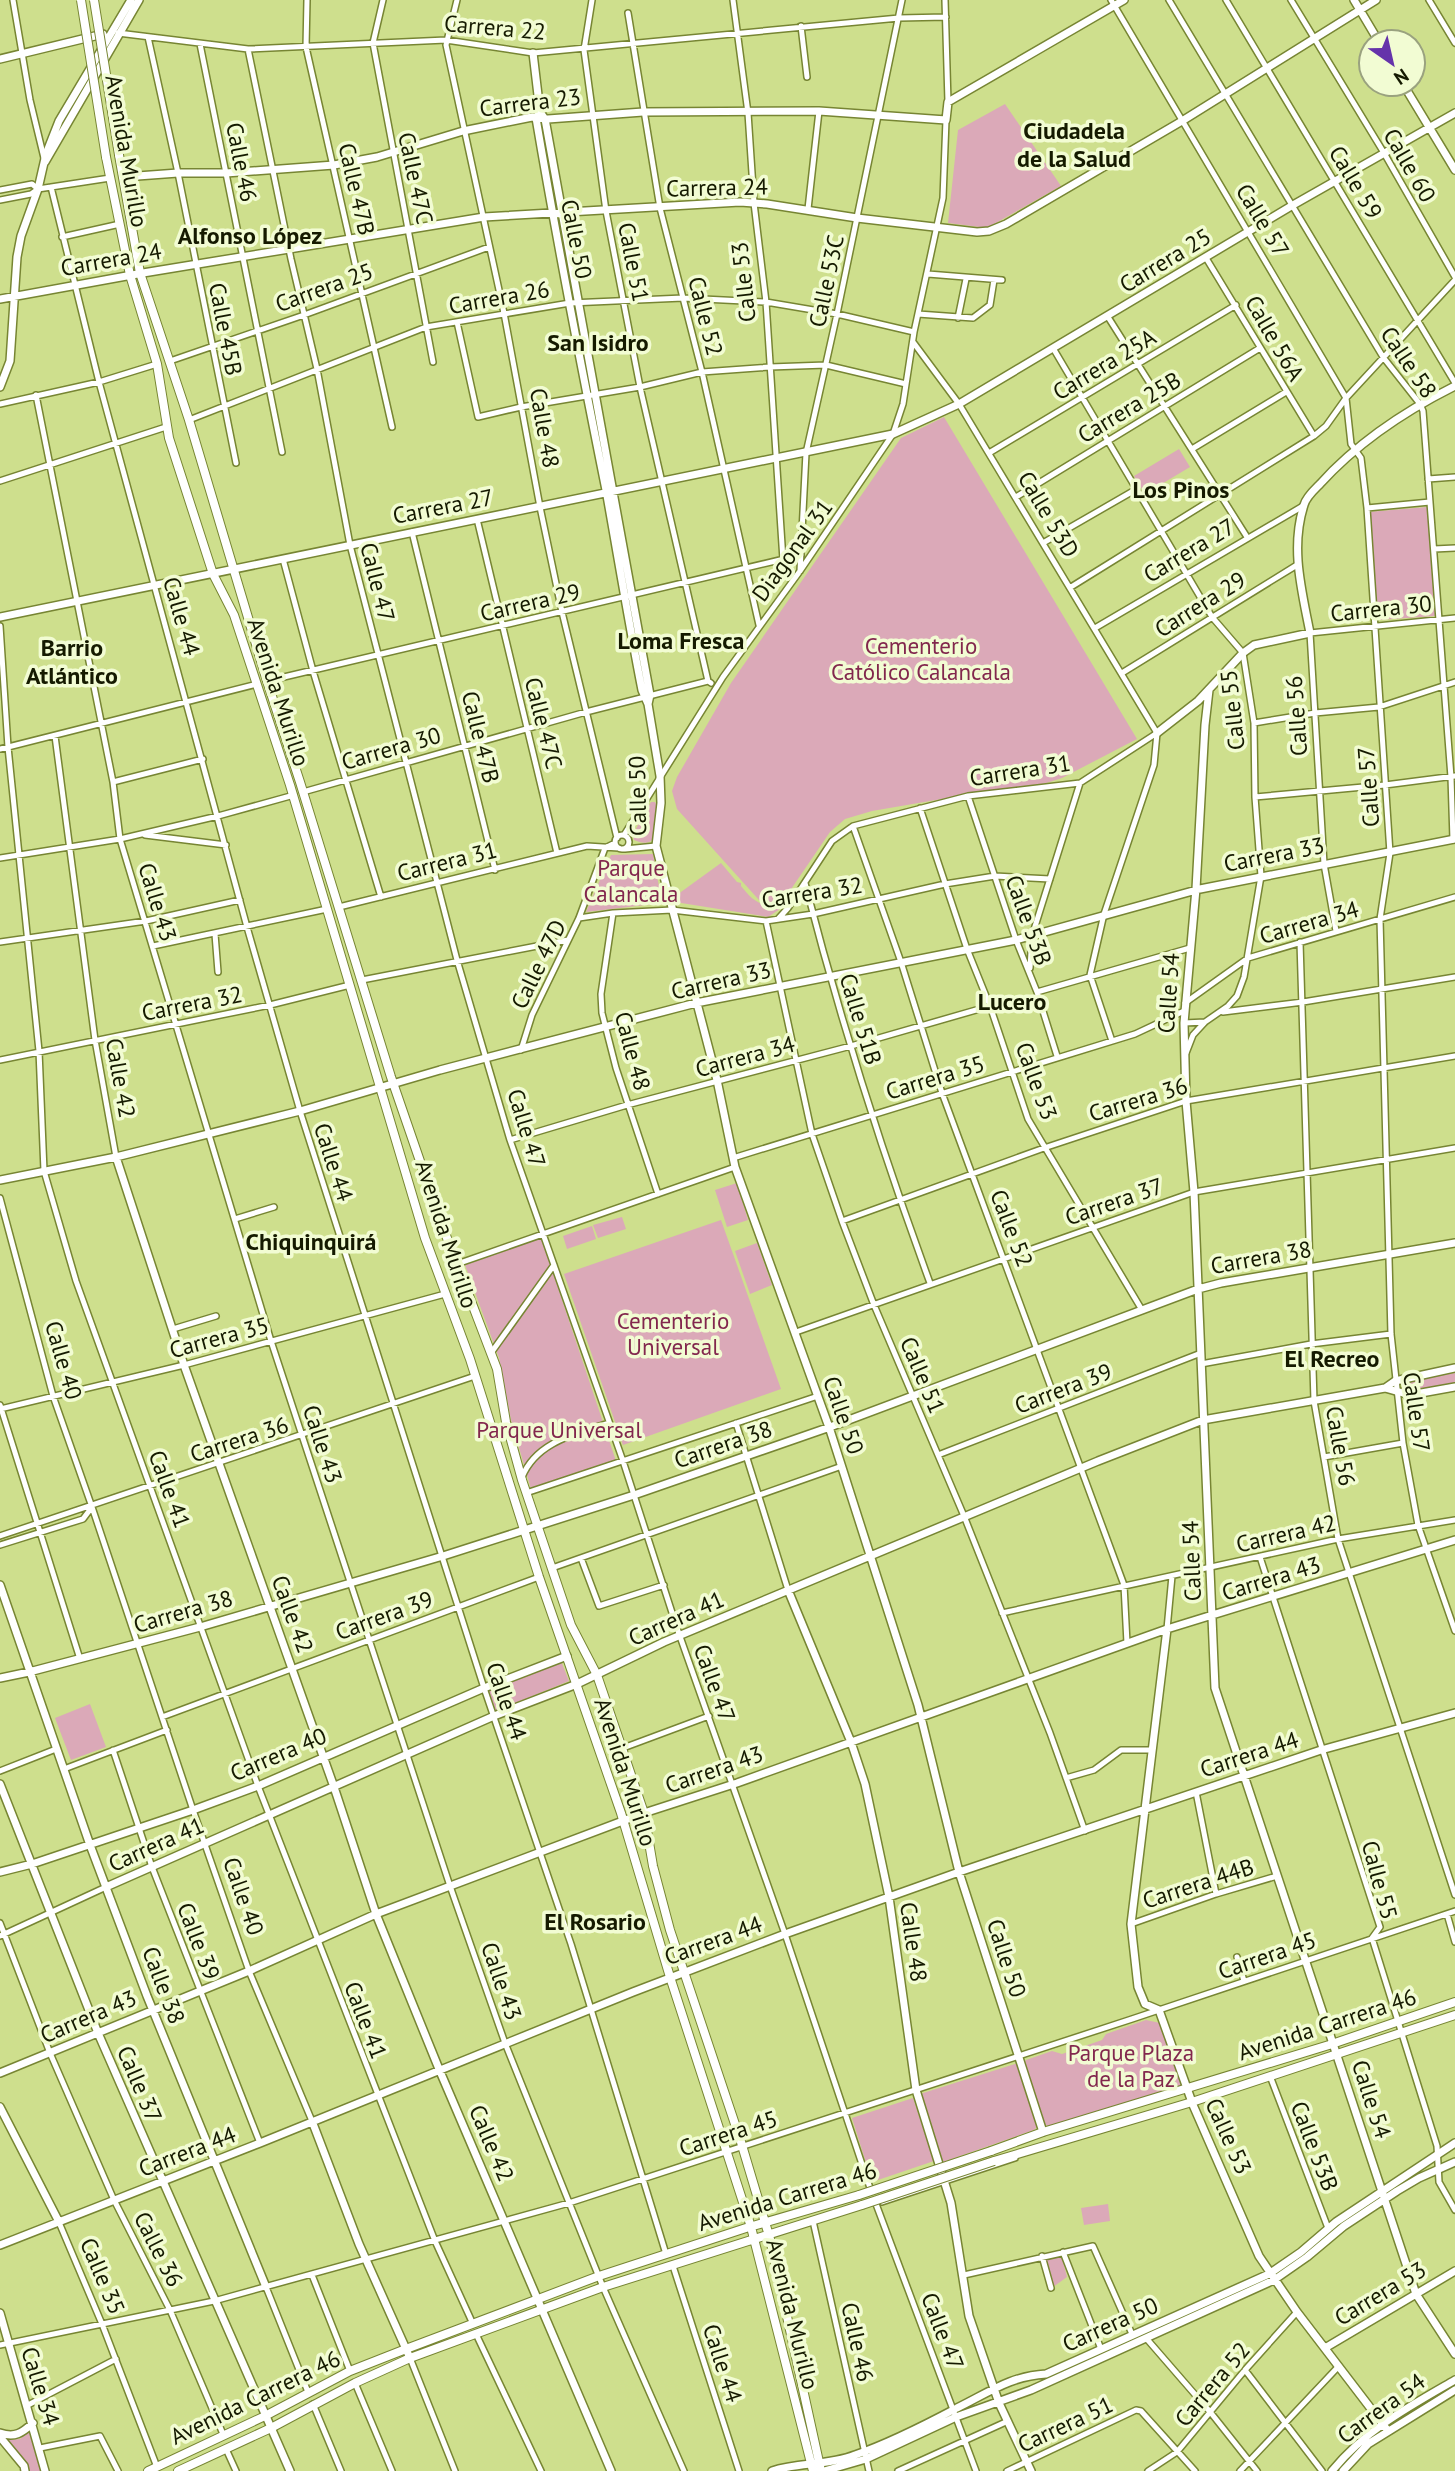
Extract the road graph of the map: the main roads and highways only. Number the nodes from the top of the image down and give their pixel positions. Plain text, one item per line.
1 (82, 0) edge
2 (94, 0) edge
3 (1455, 2003) edge
4 (1455, 2015) edge
5 (761, 2210) junction
6 (777, 2219) junction
7 (765, 2223) junction
8 (751, 2227) junction
9 (769, 2235) junction
10 (755, 2240) junction
11 (818, 2469) edge
12 (148, 2471) edge
13 (178, 2471) edge

1 - 8 main road, Avenida Murillo, bridge
2 - 5 main road, Avenida Murillo, bridge
3 - 6 main road, Avenida Carrera 46, bridge
4 - 9 main road, Avenida Carrera 46, bridge
5 - 6 main road
5 - 7 main road, Avenida Murillo
6 - 7 main road, Avenida Carrera 46
7 - 8 main road, Avenida Carrera 46
7 - 9 main road, Avenida Murillo
8 - 10 main road, Avenida Murillo
8 - 12 main road, Avenida Carrera 46
9 - 10 main road, Avenida Carrera 46
9 - 11 main road, Avenida Murillo
10 - 11 main road, Avenida Murillo
10 - 13 main road, Avenida Carrera 46

